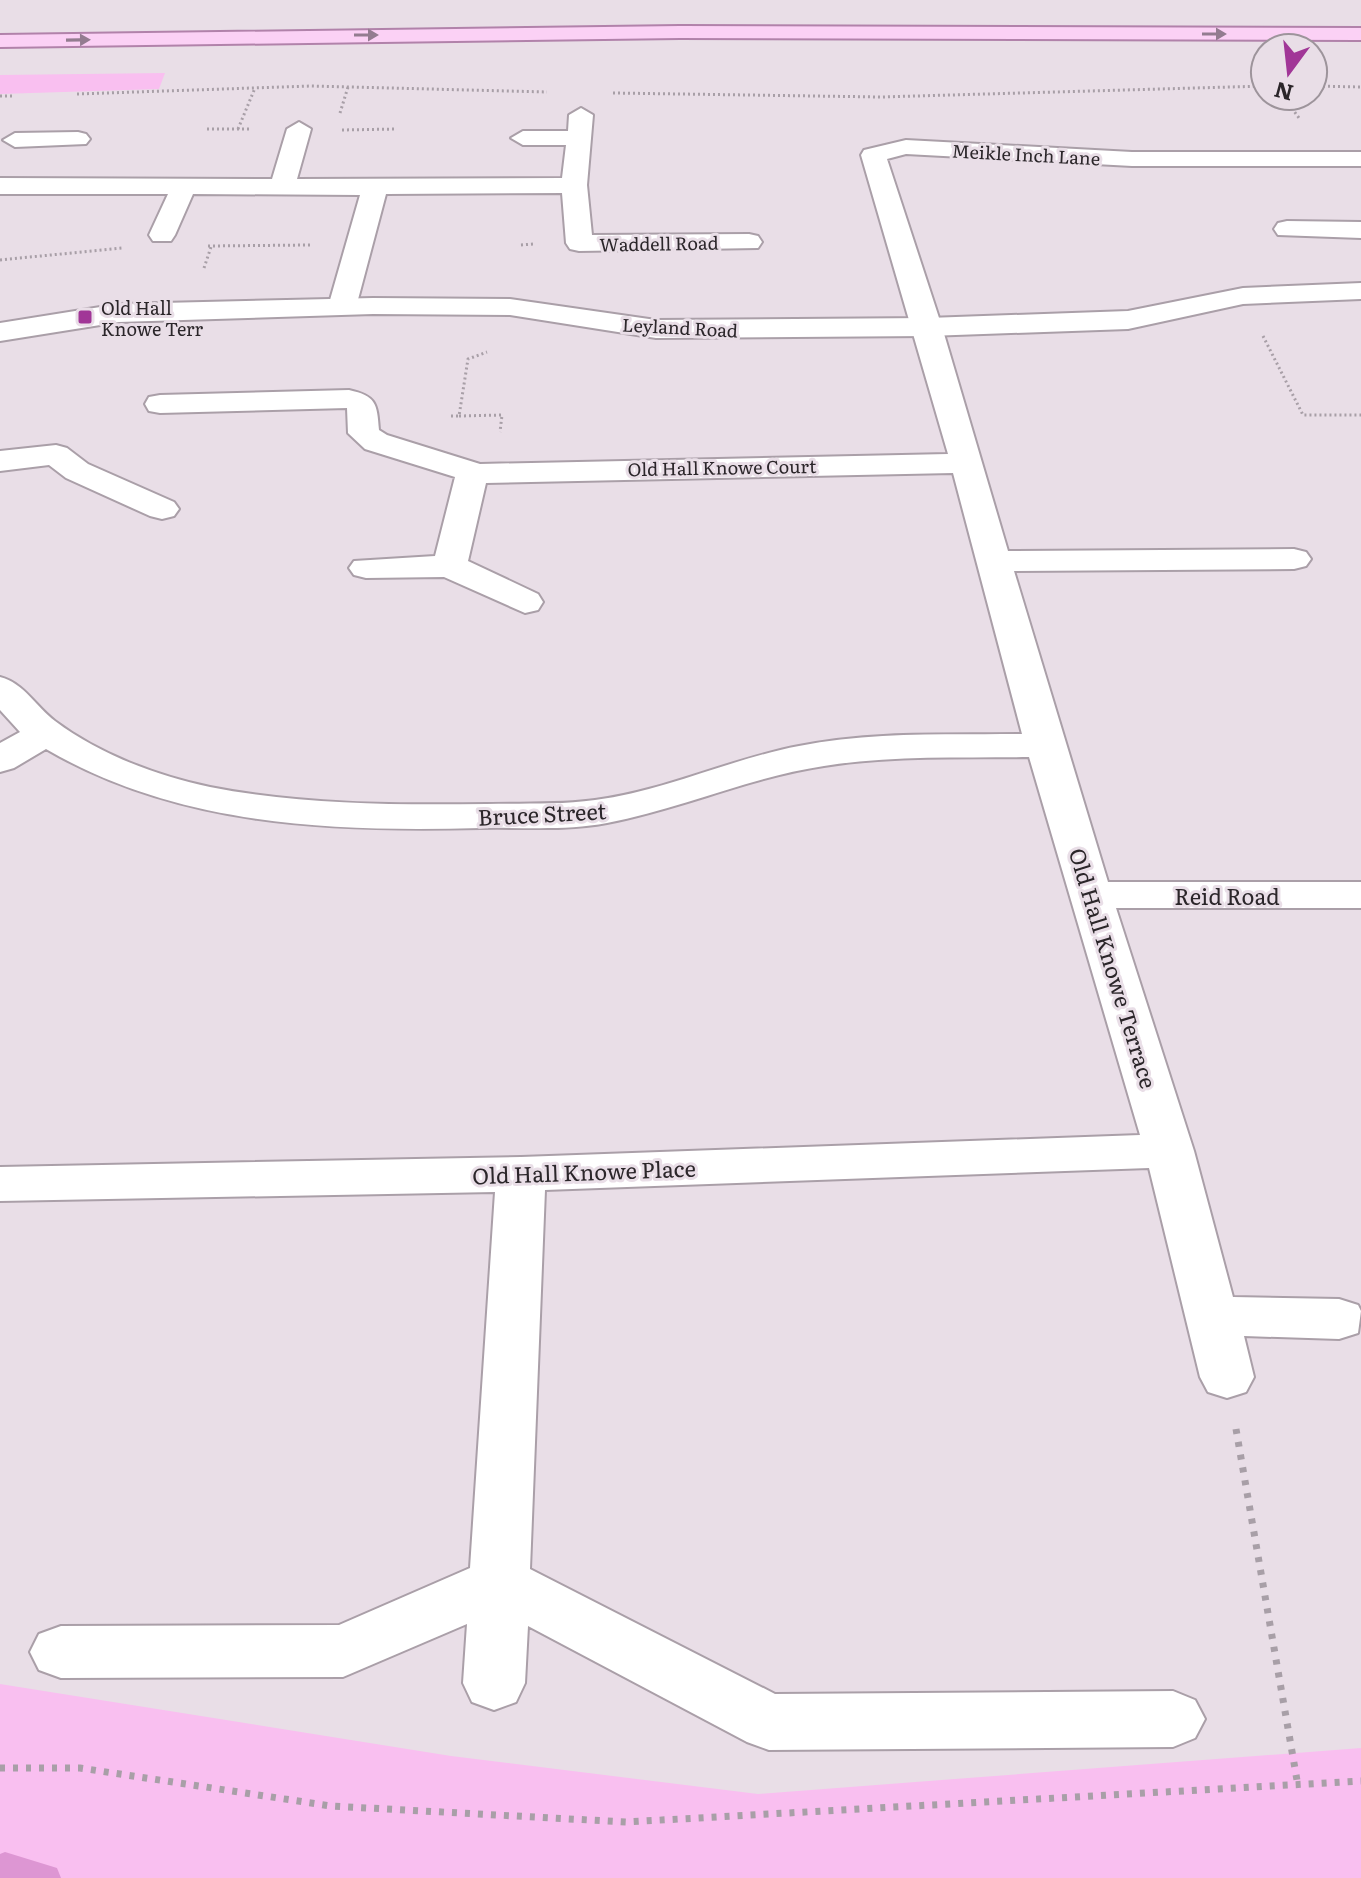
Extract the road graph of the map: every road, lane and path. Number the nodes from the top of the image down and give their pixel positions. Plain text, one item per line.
1 (1361, 34) edge
2 (0, 41) edge
3 (1249, 51) edge
4 (1329, 51) edge
5 (1361, 52) edge
6 (0, 58) edge
7 (1249, 86) edge
8 (1329, 86) edge
9 (1361, 87) edge
10 (255, 88) junction
11 (549, 92) dead end
12 (612, 93) dead end
13 (64, 94) dead end
14 (0, 96) edge
15 (16, 96) dead end
16 (30, 118) dead end
17 (238, 129) dead end
18 (299, 129) dead end
19 (397, 129) dead end
20 (334, 130) dead end
21 (523, 138) dead end
22 (78, 139) dead end
23 (15, 140) junction
24 (1361, 159) edge
25 (0, 161) edge
26 (574, 185) junction
27 (0, 186) edge
28 (184, 186) junction
29 (282, 187) junction
30 (375, 187) junction
31 (1287, 229) dead end
32 (1361, 230) edge
33 (162, 235) dead end
34 (749, 242) dead end
35 (1361, 291) edge
36 (1243, 296) junction
37 (342, 307) junction
38 (495, 307) junction
39 (928, 327) junction
40 (0, 332) edge
41 (160, 404) dead end
42 (1361, 415) edge
43 (365, 417) junction
44 (0, 461) edge
45 (966, 463) junction
46 (478, 474) junction
47 (162, 509) dead end
48 (1294, 559) dead end
49 (993, 561) junction
50 (450, 566) junction
51 (366, 568) dead end
52 (525, 602) dead end
53 (0, 688) edge
54 (46, 733) junction
55 (1045, 745) junction
56 (0, 760) edge
57 (1093, 895) junction
58 (1361, 895) edge
59 (1169, 1151) junction
60 (521, 1174) junction
61 (0, 1184) edge
62 (1211, 1316) junction
63 (1339, 1319) dead end
64 (1227, 1377) joint
65 (499, 1582) junction
66 (61, 1652) dead end
67 (494, 1683) dead end
68 (1173, 1719) dead end
69 (0, 1768) edge
70 (1361, 1781) edge
71 (1298, 1786) junction

2 -> 1 main road
3 - 6 main road
4 - 5 main road
7 - 12 path
8 - 9 path
10 - 11 path
10 - 13 path
10 - 17 path
14 - 15 path
16 - 23 street
18 - 29 street
19 - 20 path
21 - 26 street, Waddell Road
22 - 23 street
23 - 25 street
24 - 39 street, Meikle Inch Lane
26 - 30 street
26 - 34 street, Waddell Road
27 - 28 street
28 - 29 street
28 - 33 street
29 - 30 street
30 - 37 street
31 - 32 street
35 - 36 street, Leyland Road
36 - 39 street, Leyland Road
36 - 42 path
37 - 38 street, Leyland Road
37 - 40 street, Leyland Road
38 - 39 street, Leyland Road
38 - 43 path
39 - 45 street, Old Hall Knowe Terrace
41 - 43 street, Old Hall Knowe Court
43 - 46 street, Old Hall Knowe Court
44 - 47 street
45 - 46 street, Old Hall Knowe Court
45 - 49 street, Old Hall Knowe Terrace
46 - 50 street
48 - 49 street
49 - 55 street, Old Hall Knowe Terrace
50 - 51 street
50 - 52 street
53 - 54 street, Bruce Street
54 - 55 street, Bruce Street
54 - 56 street
55 - 57 street, Old Hall Knowe Terrace
57 - 58 street, Reid Road
57 - 59 street, Old Hall Knowe Terrace
59 - 60 street, Old Hall Knowe Place
59 - 62 street, Old Hall Knowe Terrace
60 - 61 street, Old Hall Knowe Place
60 - 65 street
62 - 63 street
62 - 64 street, Old Hall Knowe Terrace
64 - 71 path
65 - 66 street
65 - 67 street
65 - 68 street
69 - 71 path
70 - 71 path

